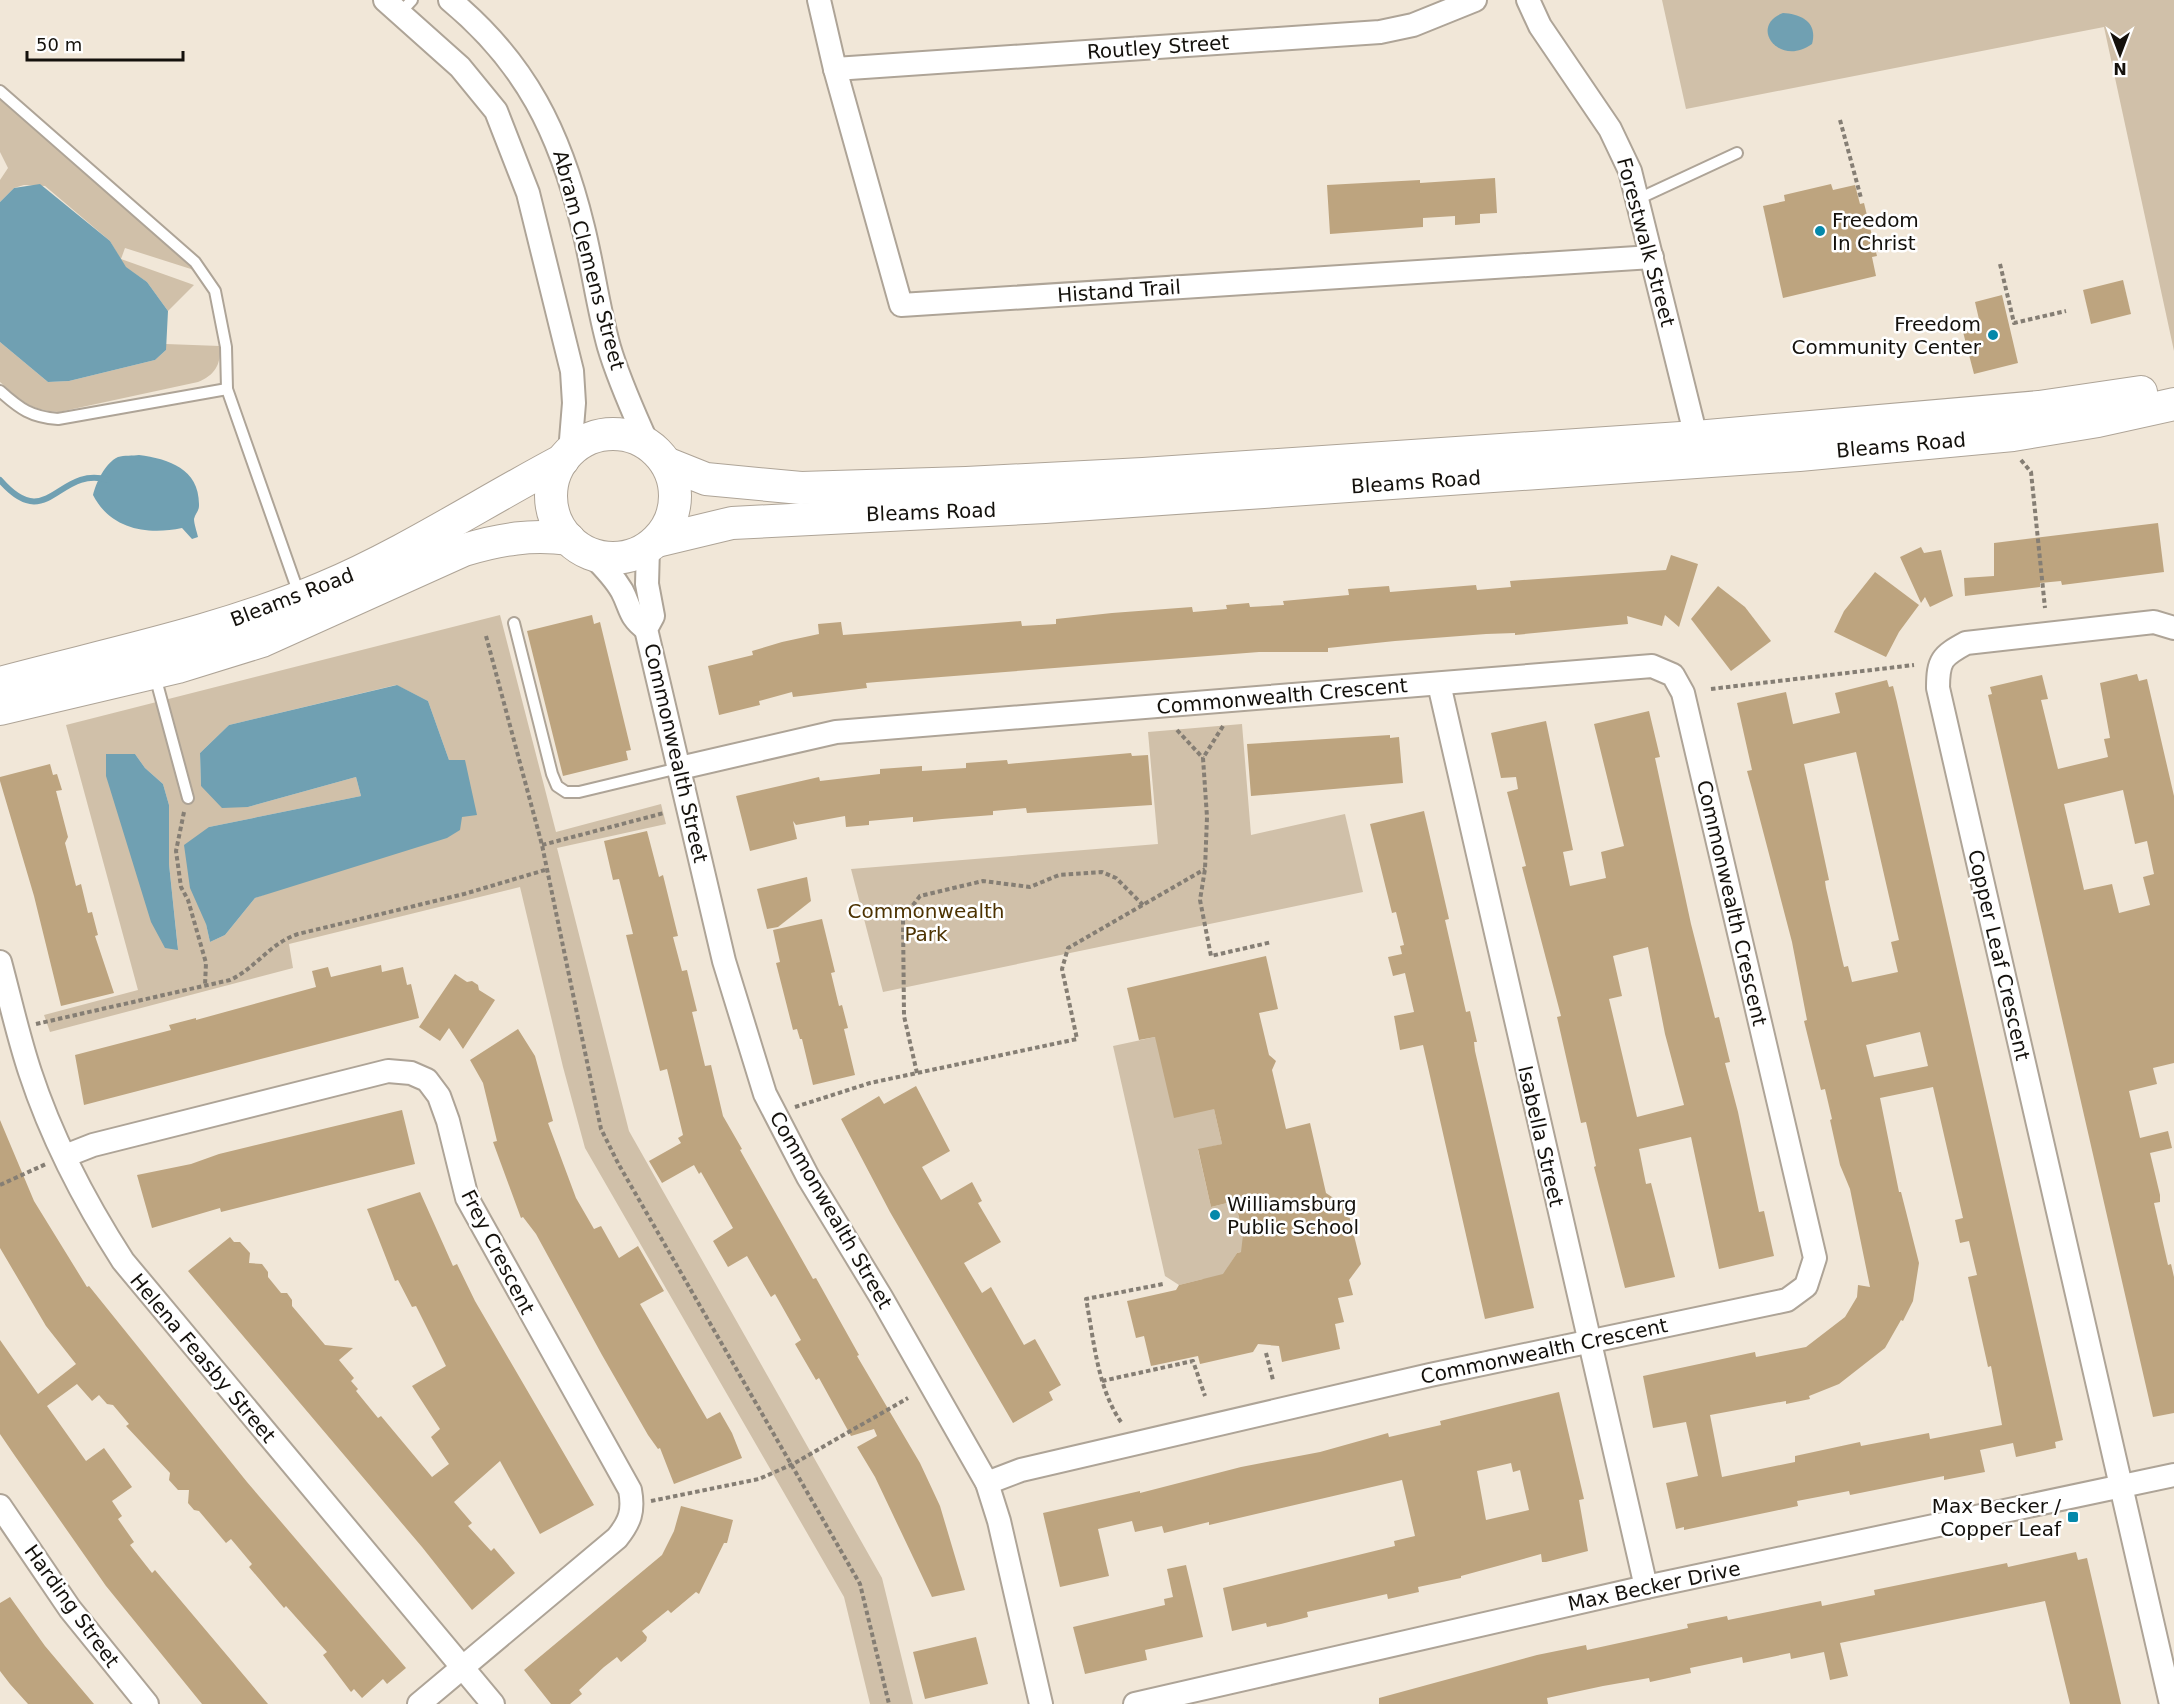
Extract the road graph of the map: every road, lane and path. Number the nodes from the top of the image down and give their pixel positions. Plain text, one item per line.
1 (450, 0) edge
2 (819, 0) edge
3 (1475, 0) edge
4 (1528, 0) edge
5 (399, 4) edge
6 (835, 69) junction
7 (0, 91) edge
8 (1840, 120) dead end
9 (1737, 153) dead end
10 (1862, 198) dead end
11 (1638, 199) junction
12 (1652, 257) junction
13 (2000, 264) dead end
14 (2066, 311) dead end
15 (2174, 383) edge
16 (227, 389) junction
17 (0, 392) edge
18 (2174, 404) edge
19 (1696, 437) junction
20 (657, 454) junction
21 (567, 456) junction
22 (2031, 472) dead end
23 (652, 545) junction
24 (580, 547) junction
25 (300, 597) junction
26 (2045, 608) dead end
27 (514, 623) dead end
28 (2174, 628) edge
29 (646, 629) junction
30 (486, 636) dead end
31 (1914, 665) dead end
32 (154, 672) junction
33 (0, 683) edge
34 (1438, 684) junction
35 (1711, 689) dead end
36 (0, 709) edge
37 (1223, 726) dead end
38 (1177, 730) dead end
39 (1203, 758) junction
40 (680, 768) junction
41 (188, 798) joint
42 (664, 813) dead end
43 (542, 845) junction
44 (1205, 869) junction
45 (545, 870) junction
46 (1143, 905) junction
47 (1272, 942) dead end
48 (0, 962) edge
49 (206, 986) junction
50 (18, 1028) junction
51 (916, 1073) junction
52 (775, 1113) junction
53 (65, 1156) junction
54 (0, 1185) edge
55 (1163, 1284) dead end
56 (1589, 1342) junction
57 (1266, 1353) dead end
58 (1273, 1380) dead end
59 (1102, 1381) junction
60 (1204, 1396) dead end
61 (908, 1398) dead end
62 (1120, 1422) dead end
63 (793, 1464) junction
64 (2174, 1475) edge
65 (987, 1484) junction
66 (2121, 1485) junction
67 (633, 1504) junction
68 (0, 1506) edge
69 (1646, 1587) junction
70 (464, 1668) junction
71 (147, 1704) edge
72 (419, 1704) edge
73 (493, 1704) edge
74 (889, 1704) edge
75 (1041, 1704) edge
76 (1135, 1704) edge
77 (2171, 1704) edge

1 - 20 street, Abram Clemens Street
2 - 6 street, Histand Trail
3 - 6 street, Routley Street
4 - 11 street, Forestwalk Street
5 - 21 street
6 - 12 street, Histand Trail
7 - 16 lane
8 - 10 path
9 - 11 lane
11 - 12 street, Forestwalk Street
12 - 19 street, Forestwalk Street
13 - 14 path
15 - 19 main road, Bleams Road
16 - 17 lane
16 - 25 lane
18 - 23 main road, Bleams Road
19 - 20 main road, Bleams Road
20 - 21 main road
20 - 23 main road
21 - 24 main road
21 - 25 main road, Bleams Road
22 - 26 path
23 - 24 main road
23 - 29 street, Commonwealth Street
24 - 29 street, Commonwealth Street
24 - 32 main road, Bleams Road
25 - 33 main road, Bleams Road
27 - 40 lane
28 - 66 street, Copper Leaf Crescent
29 - 40 street, Commonwealth Street
30 - 43 path
31 - 35 path
32 - 36 main road, Bleams Road
32 - 41 lane
34 - 40 street, Commonwealth Crescent
34 - 56 street, Isabella Street
34 - 56 street, Commonwealth Crescent
37 - 39 path
38 - 39 path
39 - 44 path
40 - 52 street, Commonwealth Street
41 - 49 path
42 - 43 path
43 - 45 path
44 - 46 path
44 - 47 path
45 - 49 path
45 - 63 path
46 - 51 path
46 - 51 path
48 - 50 street, Helena Feasby Street
49 - 50 path
50 - 53 street, Helena Feasby Street
51 - 52 path
52 - 65 street, Commonwealth Street
53 - 54 path
53 - 67 street, Frey Crescent
53 - 70 street, Helena Feasby Street
55 - 59 path
56 - 65 street, Commonwealth Crescent
56 - 69 street, Isabella Street
57 - 58 path
59 - 60 path
59 - 62 path
61 - 63 path
63 - 67 path
63 - 74 path
64 - 66 street, Max Becker Drive
65 - 75 street, Commonwealth Street
66 - 69 street, Max Becker Drive
66 - 77 street
67 - 70 street
68 - 71 street, Harding Street
69 - 76 street, Max Becker Drive
70 - 72 street
70 - 73 street, Helena Feasby Street

